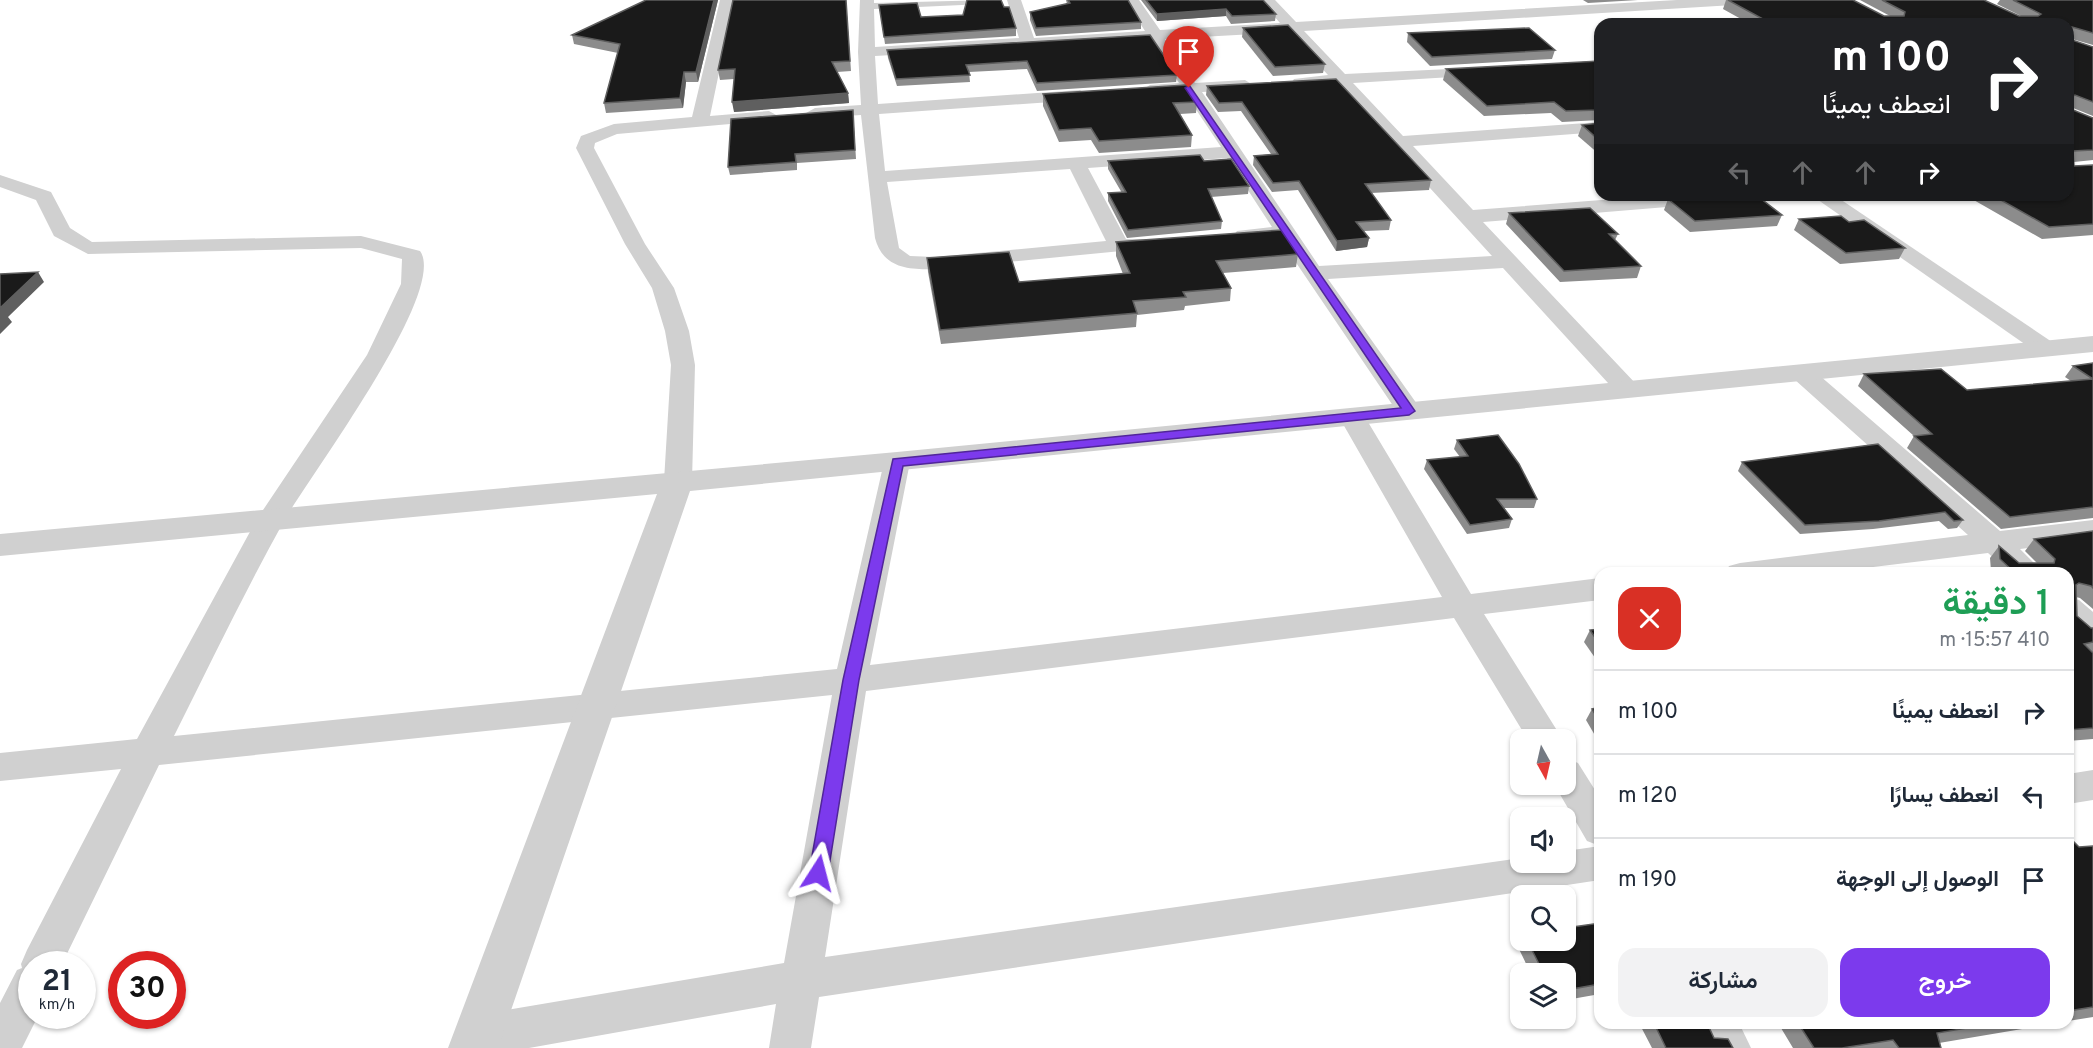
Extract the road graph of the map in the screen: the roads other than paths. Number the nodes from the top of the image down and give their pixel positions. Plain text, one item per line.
1 (727, 0) edge
2 (984, 0) edge
3 (1014, 0) edge
4 (1132, 0) edge
5 (1267, 0) edge
6 (1553, 0) edge
7 (1749, 0) edge
8 (867, 3) edge
9 (1568, 10) junction
10 (1290, 25) junction
11 (1592, 26) dead end
12 (1154, 34) junction
13 (1028, 42) junction
14 (866, 52) junction
15 (1501, 69) edge
16 (1341, 80) junction
17 (1282, 83) edge
18 (1259, 84) edge
19 (1189, 88) junction
20 (1130, 92) edge
21 (1095, 94) edge
22 (869, 108) junction
23 (700, 122) junction
24 (1594, 127) edge
25 (1398, 142) junction
26 (1233, 152) junction
27 (1076, 163) junction
28 (877, 177) junction
29 (0, 181) edge
30 (1665, 201) edge
31 (1830, 201) edge
32 (1466, 217) junction
33 (1287, 232) junction
34 (1220, 238) edge
35 (1175, 242) edge
36 (1119, 247) junction
37 (1507, 261) junction
38 (1313, 273) junction
39 (2093, 344) edge
40 (2047, 349) junction
41 (1803, 374) junction
42 (1628, 390) junction
43 (1409, 411) junction
44 (1352, 417) junction
45 (897, 462) junction
46 (678, 481) junction
47 (272, 519) junction
48 (2093, 530) edge
49 (1993, 542) junction
50 (0, 545) edge
51 (1789, 567) edge
52 (2022, 567) edge
53 (1594, 590) edge
54 (1462, 605) junction
55 (2074, 613) edge
56 (2093, 630) edge
57 (851, 680) junction
58 (597, 709) junction
59 (1538, 729) edge
60 (148, 752) junction
61 (0, 767) edge
62 (2093, 785) edge
63 (2074, 788) edge
64 (1576, 790) edge
65 (1594, 820) edge
66 (1594, 864) edge
67 (48, 951) edge
68 (801, 980) junction
69 (18, 1012) edge
70 (1719, 1029) edge
71 (475, 1042) edge
72 (0, 1047) edge
73 (790, 1048) edge
74 (1730, 1048) edge

1 - 23 street
2 - 8 street
3 - 13 street
4 - 12 street
5 - 10 street
6 - 9 street
7 - 9 street
8 - 14 street
9 - 10 street
9 - 11 street
10 - 12 street
10 - 16 street
12 - 13 street
12 - 19 street
13 - 14 street
14 - 22 street
15 - 16 street
16 - 17 street
16 - 25 street
18 - 19 street
19 - 20 street
19 - 26 street
21 - 22 street
22 - 23 street
22 - 28 street
23 - 46 street
24 - 25 street
25 - 32 street
26 - 27 street
26 - 33 street
27 - 28 street
27 - 36 street
28 - 36 street
29 - 47 street
30 - 32 street
31 - 40 street
32 - 37 street
33 - 34 street
33 - 38 street
35 - 36 street
37 - 38 street
37 - 42 street
38 - 43 street
39 - 40 street
40 - 41 street
41 - 42 street
41 - 49 street
42 - 43 street
43 - 44 street
44 - 45 street
44 - 54 street
45 - 46 street
45 - 57 street
46 - 47 street
46 - 58 street
47 - 50 street
47 - 60 street
48 - 49 street
49 - 51 street
49 - 52 street
53 - 54 street
54 - 57 street
54 - 59 street
55 - 56 street
57 - 58 street
57 - 68 street
58 - 60 street
58 - 71 street
60 - 61 street
60 - 67 street
62 - 63 street
64 - 65 street
66 - 68 street
68 - 71 street
68 - 73 street
69 - 72 street
70 - 74 street

